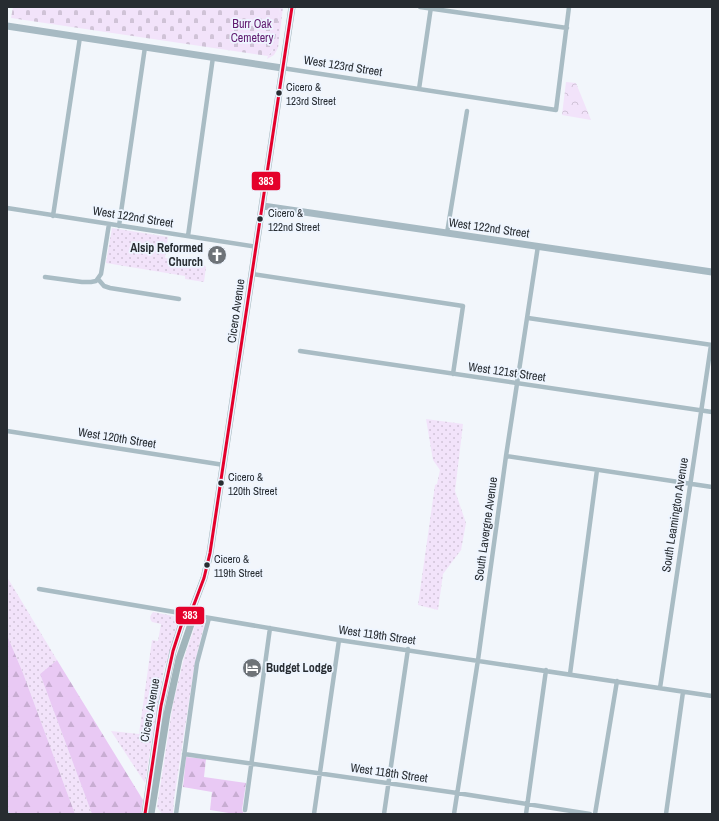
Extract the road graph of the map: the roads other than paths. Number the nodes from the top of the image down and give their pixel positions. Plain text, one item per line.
1 (292, 7) edge
2 (420, 7) edge
3 (569, 7) edge
4 (431, 8) edge
5 (7, 26) edge
6 (567, 28) junction
7 (80, 37) junction
8 (145, 47) junction
9 (212, 57) junction
10 (282, 68) junction
11 (419, 89) junction
12 (467, 111) dead end
13 (263, 206) junction
14 (7, 208) edge
15 (53, 216) junction
16 (109, 224) junction
17 (119, 226) junction
18 (447, 233) junction
19 (188, 236) junction
20 (538, 246) junction
21 (256, 247) junction
22 (712, 272) edge
23 (252, 274) junction
24 (45, 276) dead end
25 (98, 279) junction
26 (179, 299) dead end
27 (528, 318) junction
28 (711, 345) edge
29 (300, 351) dead end
30 (453, 374) junction
31 (518, 383) junction
32 (701, 410) junction
33 (712, 412) edge
34 (7, 431) edge
35 (506, 456) junction
36 (224, 465) junction
37 (597, 470) junction
38 (690, 484) junction
39 (712, 487) edge
40 (39, 589) dead end
41 (190, 615) junction
42 (209, 618) junction
43 (270, 628) junction
44 (339, 640) junction
45 (408, 649) junction
46 (478, 660) junction
47 (546, 670) junction
48 (570, 674) junction
49 (617, 681) junction
50 (660, 688) junction
51 (683, 692) junction
52 (712, 696) edge
53 (184, 754) junction
54 (251, 763) junction
55 (320, 773) junction
56 (388, 783) junction
57 (457, 793) junction
58 (528, 804) junction
59 (245, 810) dead end
60 (145, 814) edge
61 (151, 814) edge
62 (176, 814) edge
63 (314, 814) edge
64 (384, 814) edge
65 (454, 814) edge
66 (526, 814) edge
67 (590, 814) edge
68 (595, 814) edge
69 (666, 814) edge

1 - 10 main road, Cicero Avenue
2 - 4 street
3 - 6 street
4 - 6 street
4 - 11 street
5 - 7 street, West 123rd Street
6 - 11 street, West 123rd Street
7 - 8 street, West 123rd Street
7 - 15 street
8 - 9 street, West 123rd Street
8 - 17 street
9 - 10 street, West 123rd Street
9 - 19 street
10 - 11 street, West 123rd Street
10 - 13 main road, Cicero Avenue
12 - 18 street
13 - 18 street, West 122nd Street
13 - 21 main road, Cicero Avenue
14 - 15 street, West 122nd Street
15 - 16 street, West 122nd Street
16 - 17 street, West 122nd Street
16 - 25 street
17 - 19 street, West 122nd Street
18 - 20 street, West 122nd Street
19 - 21 street, West 122nd Street
20 - 22 street, West 122nd Street
20 - 27 street, South Lavergne Avenue
21 - 23 main road, Cicero Avenue
23 - 30 street
23 - 36 main road, Cicero Avenue
24 - 25 street
25 - 26 street
27 - 28 street
27 - 31 street, South Lavergne Avenue
28 - 32 street, South Leamington Avenue
29 - 30 street, West 121st Street
30 - 31 street, West 121st Street
31 - 32 street, West 121st Street
31 - 35 street, South Lavergne Avenue
32 - 33 street, West 121st Street
32 - 38 street, South Leamington Avenue
34 - 36 street, West 120th Street
35 - 37 street
35 - 46 street, South Lavergne Avenue
36 - 41 main road, Cicero Avenue
37 - 38 street
37 - 48 street
38 - 39 street
38 - 50 street, South Leamington Avenue
40 - 41 street, West 119th Street
41 - 42 street, West 119th Street
41 - 60 main road, Cicero Avenue
41 - 61 main road, Cicero Avenue
42 - 43 street, West 119th Street
42 - 53 street
43 - 44 street, West 119th Street
43 - 54 street
44 - 45 street, West 119th Street
44 - 55 street
45 - 46 street, West 119th Street
45 - 56 street
46 - 47 street, West 119th Street
46 - 57 street, South Lavergne Avenue
47 - 48 street, West 119th Street
47 - 58 street
48 - 49 street, West 119th Street
49 - 50 street, West 119th Street
49 - 68 street
50 - 51 street, West 119th Street
51 - 52 street, West 119th Street
51 - 69 street
53 - 54 street, West 118th Street
53 - 62 street
54 - 55 street, West 118th Street
54 - 59 street
55 - 56 street, West 118th Street
55 - 63 street
56 - 57 street, West 118th Street
56 - 64 street
57 - 58 street, West 118th Street
57 - 65 street, South Lavergne Avenue
58 - 66 street
58 - 67 street, West 118th Street

